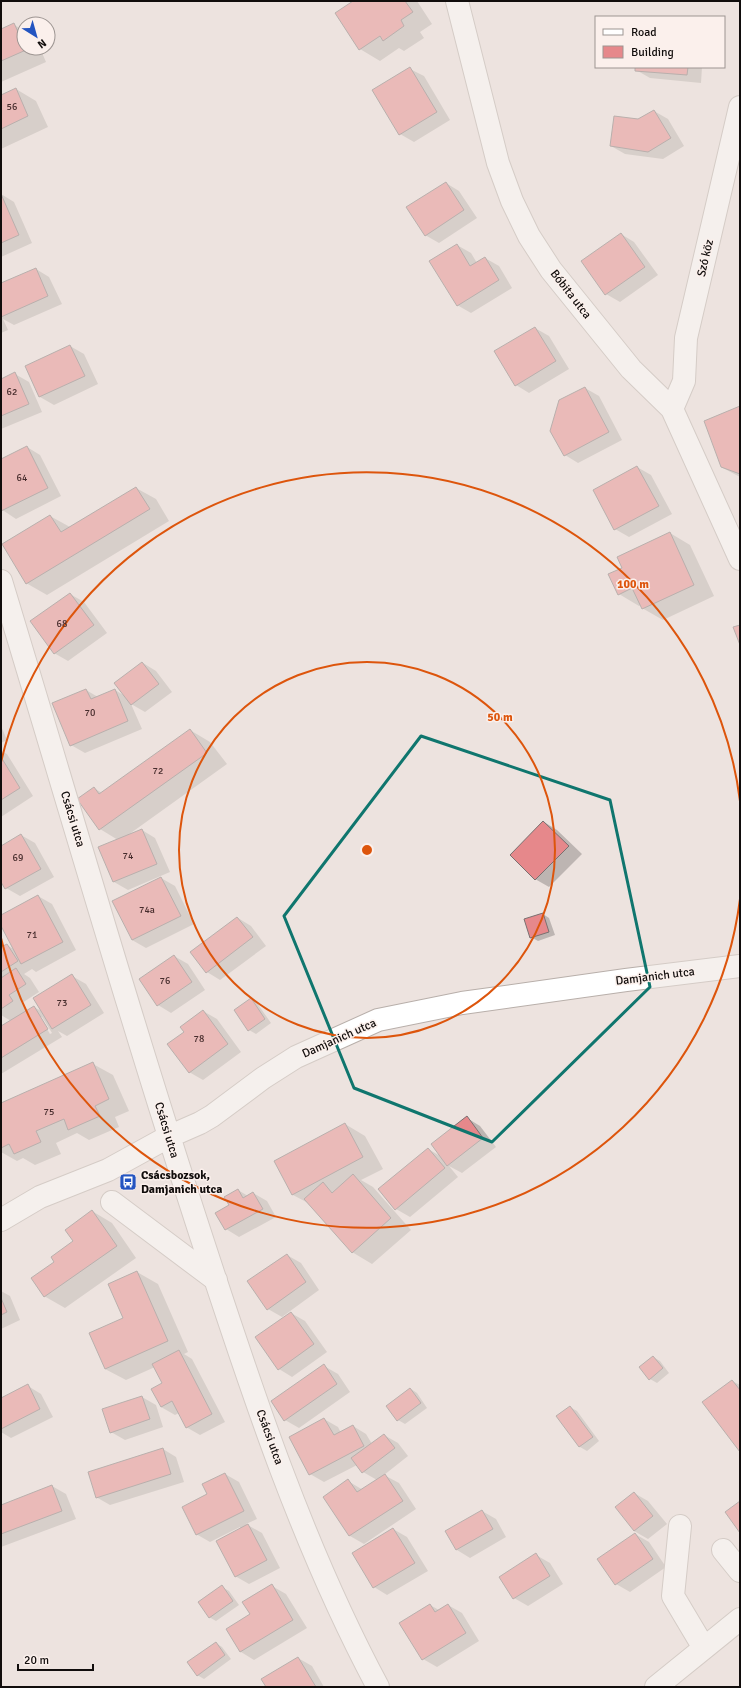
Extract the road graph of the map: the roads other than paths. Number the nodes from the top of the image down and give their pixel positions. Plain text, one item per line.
1 (457, 1) edge
2 (740, 107) edge
3 (672, 409) junction
4 (740, 559) edge
5 (1, 581) edge
6 (740, 966) edge
7 (168, 1137) junction
8 (112, 1202) dead end
9 (1, 1220) edge
10 (216, 1280) junction
11 (680, 1526) dead end
12 (723, 1550) dead end
13 (740, 1571) edge
14 (740, 1619) edge
15 (704, 1648) junction
16 (378, 1687) edge
17 (656, 1687) edge

1 - 3 street, Bóbita utca
2 - 3 street, Szó köz
3 - 4 street, Bóbita utca
5 - 7 street, Csácsi utca
6 - 7 street, Damjanich utca
7 - 9 street, Damjanich utca
7 - 10 street, Csácsi utca
8 - 10 street
10 - 16 street, Csácsi utca
11 - 15 street
12 - 13 street
14 - 15 street
15 - 17 street

